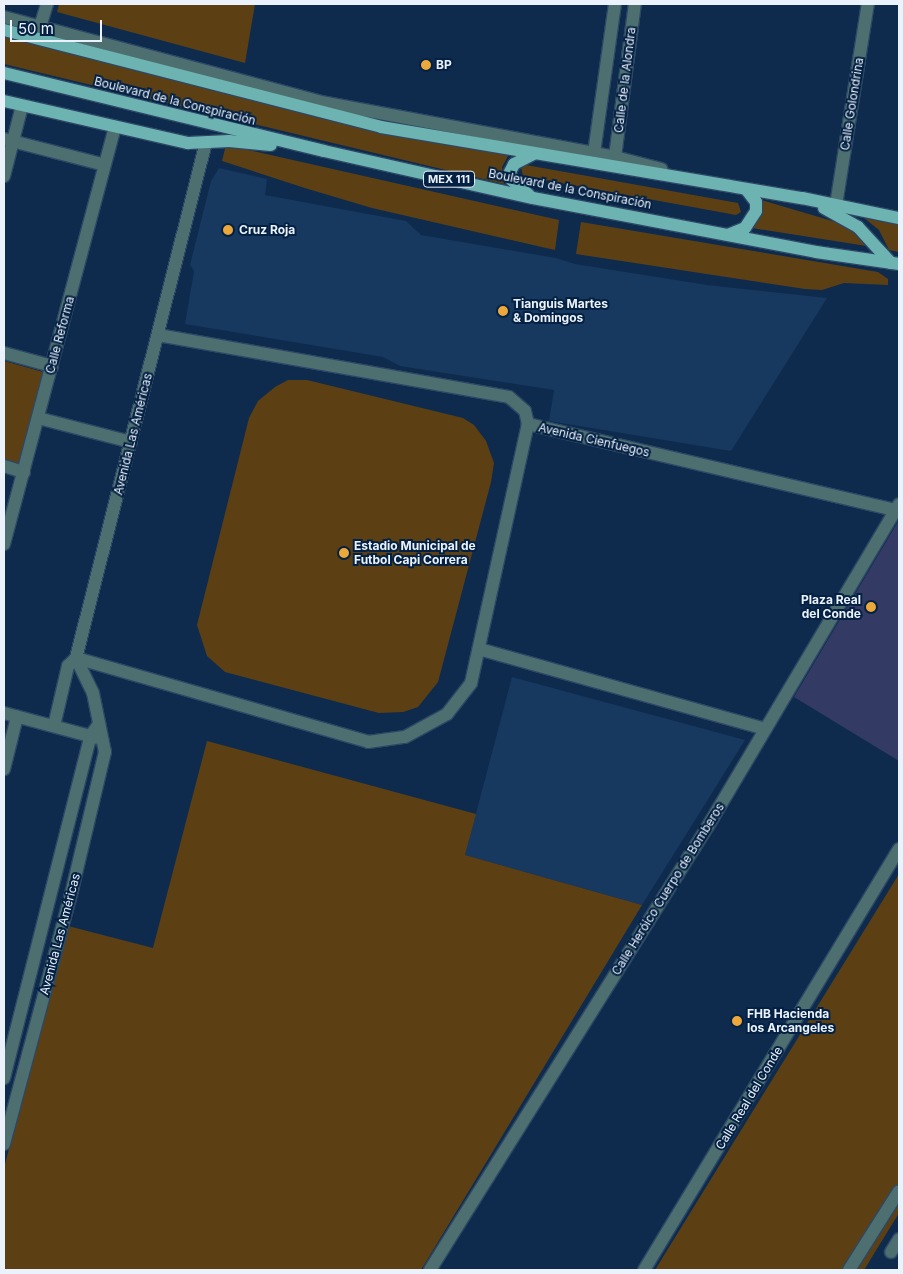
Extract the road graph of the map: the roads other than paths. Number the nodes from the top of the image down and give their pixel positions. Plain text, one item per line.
1 (47, 4) edge
2 (614, 4) edge
3 (635, 4) edge
4 (868, 4) edge
5 (4, 17) edge
6 (40, 27) junction
7 (4, 30) edge
8 (4, 73) edge
9 (4, 101) edge
10 (22, 106) junction
11 (115, 127) junction
12 (8, 140) edge
13 (206, 142) junction
14 (324, 151) junction
15 (594, 153) junction
16 (534, 154) junction
17 (615, 157) junction
18 (105, 165) junction
19 (4, 176) edge
20 (712, 183) junction
21 (746, 189) junction
22 (533, 198) junction
23 (802, 198) junction
24 (836, 205) junction
25 (899, 218) edge
26 (730, 234) junction
27 (895, 263) edge
28 (158, 334) junction
29 (4, 353) edge
30 (52, 366) junction
31 (38, 418) junction
32 (528, 424) junction
33 (131, 442) junction
34 (4, 466) edge
35 (24, 472) junction
36 (897, 507) edge
37 (4, 544) edge
38 (479, 650) junction
39 (76, 658) junction
40 (4, 713) edge
41 (17, 717) junction
42 (99, 724) junction
43 (54, 726) junction
44 (765, 729) junction
45 (91, 735) junction
46 (106, 743) junction
47 (4, 769) edge
48 (899, 848) edge
49 (55, 883) junction
50 (73, 886) junction
51 (4, 1078) edge
52 (6, 1128) edge
53 (4, 1144) edge
54 (899, 1191) edge
55 (899, 1239) edge
56 (891, 1252) dead end
57 (430, 1270) edge
58 (644, 1270) edge
59 (849, 1270) edge

1 - 6 street
2 - 15 street, Calle de la Alondra
3 - 17 street, Calle de la Alondra
4 - 24 street, Calle Golondrina
5 - 6 street
6 - 15 street
7 - 16 main road, Boulevard de la Conspiración
8 - 14 main road, Boulevard de la Conspiración / MEX 111
9 - 10 main road
10 - 11 main road
10 - 12 street
11 - 13 main road
11 - 18 street, Calle Reforma
12 - 18 street
12 - 19 street
13 - 14 main road
13 - 28 street, Avenida Las Américas
14 - 22 main road, Boulevard de la Conspiración / MEX 111
15 - 17 street
16 - 20 main road, Boulevard de la Conspiración
16 - 22 main road
17 - 20 street
18 - 30 street, Calle Reforma
20 - 21 main road, Boulevard de la Conspiración
21 - 23 main road, Boulevard de la Conspiración
21 - 26 main road
22 - 26 main road, Boulevard de la Conspiración / MEX 111
23 - 24 main road, Boulevard de la Conspiración
23 - 27 main road
24 - 25 main road, Boulevard de la Conspiración
26 - 27 main road, Boulevard de la Conspiración / MEX 111
28 - 32 street, Avenida Cienfuegos
28 - 33 street, Avenida Las Américas
29 - 30 street
30 - 31 street, Calle Reforma
31 - 33 street
31 - 35 street, Calle Reforma
32 - 36 street, Avenida Cienfuegos
32 - 38 street
33 - 39 street, Avenida Las Américas
34 - 35 street
35 - 37 street, Calle Reforma
36 - 44 street, Calle Heróico Cuerpo de Bomberos
38 - 39 street
38 - 44 street
39 - 42 street
39 - 43 street, Avenida Las Américas
40 - 41 street
41 - 43 street
41 - 47 street
42 - 45 street, Avenida Las Américas
42 - 46 street
43 - 45 street
44 - 57 street, Calle Heróico Cuerpo de Bomberos
45 - 46 street
45 - 49 street, Avenida Las Américas
46 - 50 street, Avenida Las Américas
48 - 58 street, Calle Real del Conde
49 - 50 street
49 - 51 street, Avenida Las Américas
50 - 52 street, Avenida Las Américas
52 - 53 street, Avenida Las Américas
54 - 59 street
55 - 56 street

